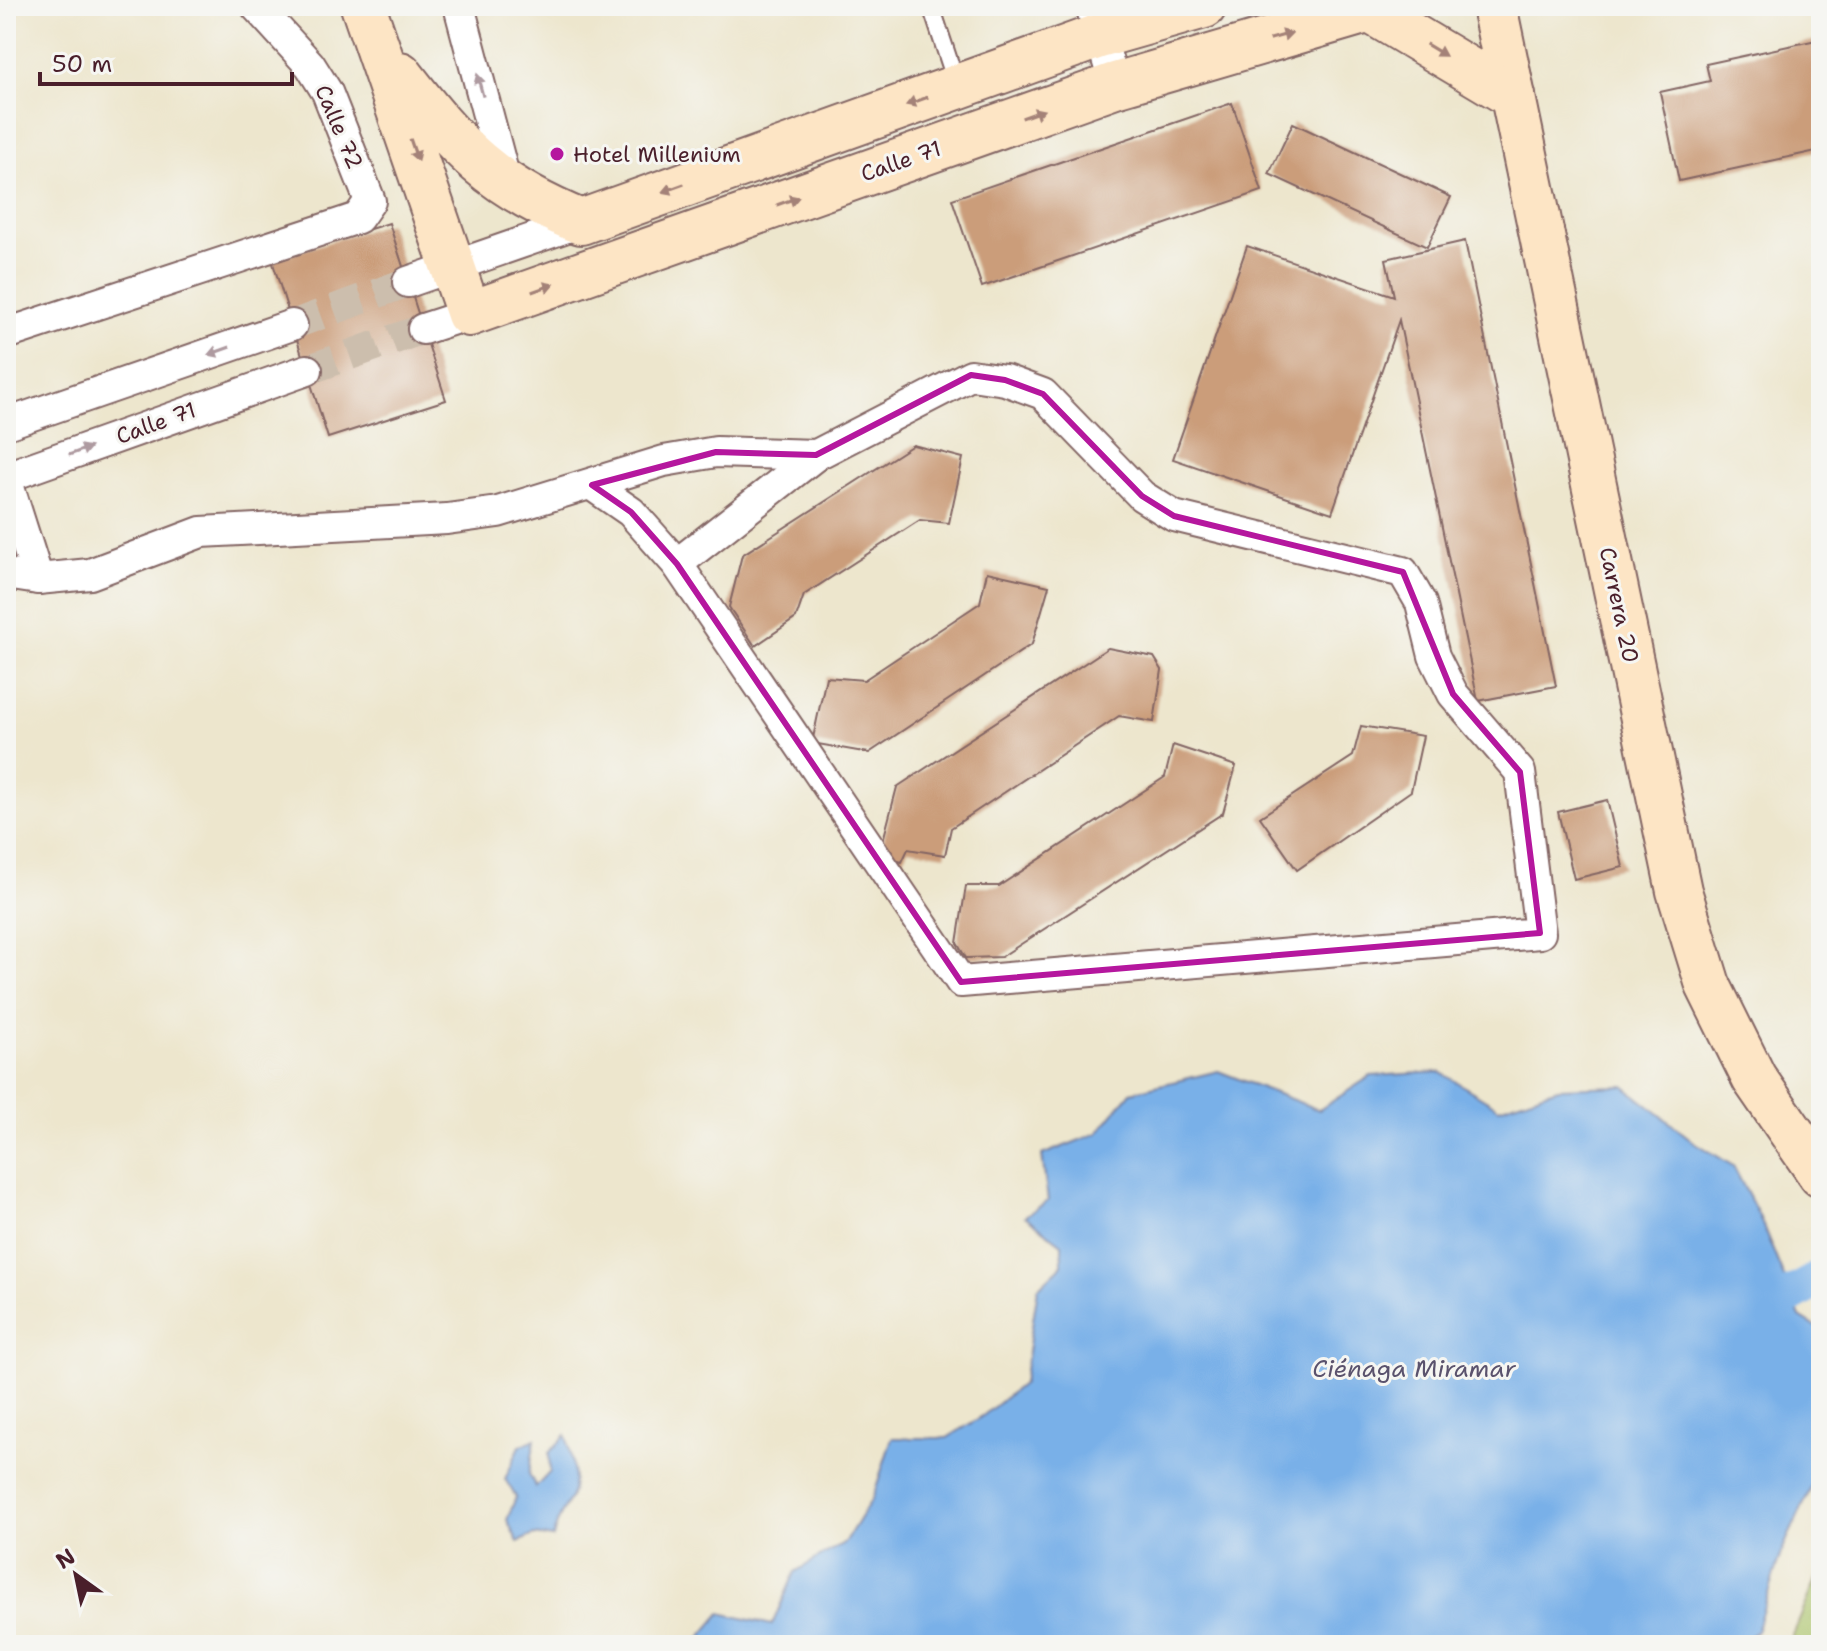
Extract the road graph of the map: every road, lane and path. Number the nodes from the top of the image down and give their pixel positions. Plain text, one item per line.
1 (256, 6) edge
2 (459, 6) edge
3 (931, 6) edge
4 (1204, 6) edge
5 (1494, 6) edge
6 (1377, 8) edge
7 (357, 12) edge
8 (1095, 21) edge
9 (380, 50) junction
10 (1115, 85) junction
11 (958, 87) junction
12 (1513, 96) junction
13 (507, 187) junction
14 (581, 222) junction
15 (453, 267) junction
16 (408, 282) tunnel mouth
17 (469, 314) junction
18 (292, 325) tunnel mouth
19 (423, 329) tunnel mouth
20 (6, 334) edge
21 (307, 370) tunnel mouth
22 (6, 424) edge
23 (816, 455) junction
24 (6, 478) edge
25 (592, 485) junction
26 (677, 564) junction
27 (6, 574) edge
28 (38, 579) junction
29 (1821, 1175) edge

1 - 20 street, Calle 72
13 -> 2 street
3 - 11 lane
4 - 8 main road
5 - 12 main road, Carrera 20
10 -> 6 main road, Calle 71
6 -> 12 main road
7 - 9 main road
8 - 10 street
8 - 11 main road
9 - 13 main road
9 -> 15 main road
17 -> 10 main road, Calle 71
11 -> 14 main road
12 - 29 main road, Carrera 20
13 - 14 main road
14 - 15 street
15 - 16 street
15 - 17 main road
17 - 19 street, Calle 71
18 -> 22 street
24 -> 21 street, Calle 71
23 - 25 street
23 - 26 street
23 - 26 street
24 - 28 street
25 - 26 street
25 - 28 street
27 - 28 street

